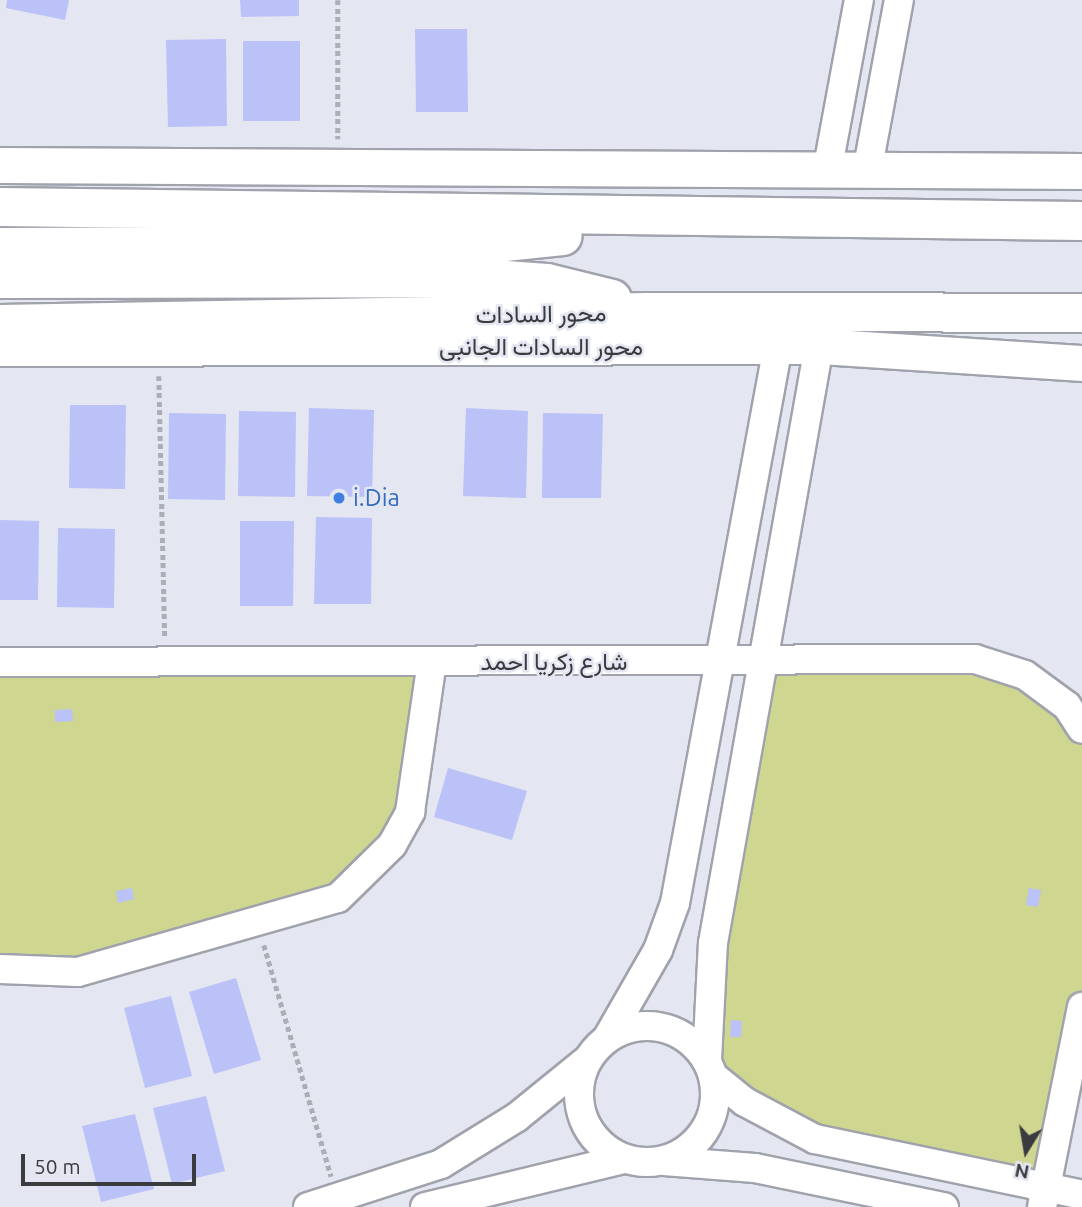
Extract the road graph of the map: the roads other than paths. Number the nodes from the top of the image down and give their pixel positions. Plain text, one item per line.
1 (859, 0) edge
2 (899, 0) edge
3 (0, 165) edge
4 (1082, 171) edge
5 (827, 172) junction
6 (867, 172) junction
7 (0, 207) edge
8 (643, 218) junction
9 (1082, 221) edge
10 (0, 247) edge
11 (0, 279) edge
12 (648, 312) junction
13 (1082, 313) edge
14 (0, 324) edge
15 (778, 346) junction
16 (819, 346) junction
17 (0, 348) edge
18 (1082, 363) edge
19 (766, 660) junction
20 (723, 661) junction
21 (0, 662) edge
22 (432, 662) junction
23 (1082, 729) edge
24 (0, 969) edge
25 (1082, 1007) edge
26 (608, 1037) junction
27 (586, 1061) junction
28 (711, 1068) junction
29 (624, 1159) junction
30 (664, 1161) junction
31 (1082, 1195) edge
32 (1044, 1197) edge
33 (308, 1207) edge
34 (425, 1207) edge
35 (944, 1207) edge

1 - 5 street
2 - 6 street
3 - 5 street
4 - 6 street
5 - 6 street
7 - 8 main road
8 - 9 main road
8 - 10 main road
11 - 12 main road
12 - 13 main road, محور السادات
12 - 14 main road, محور السادات
15 - 16 street, محور السادات الجانبى
15 - 17 street, محور السادات الجانبى
15 - 20 street
16 - 18 street, محور السادات الجانبى
16 - 19 street
19 - 20 street, شارع زكريا احمد
19 - 23 street, شارع زكريا احمد
19 - 28 street
20 - 22 street, شارع زكريا احمد
20 - 26 street
21 - 22 street, شارع زكريا احمد
22 - 24 street
25 - 32 street
26 - 27 street
26 - 28 street
27 - 29 street
27 - 33 street
28 - 30 street
28 - 32 street
29 - 30 street
29 - 34 street
30 - 35 street
31 - 32 street

